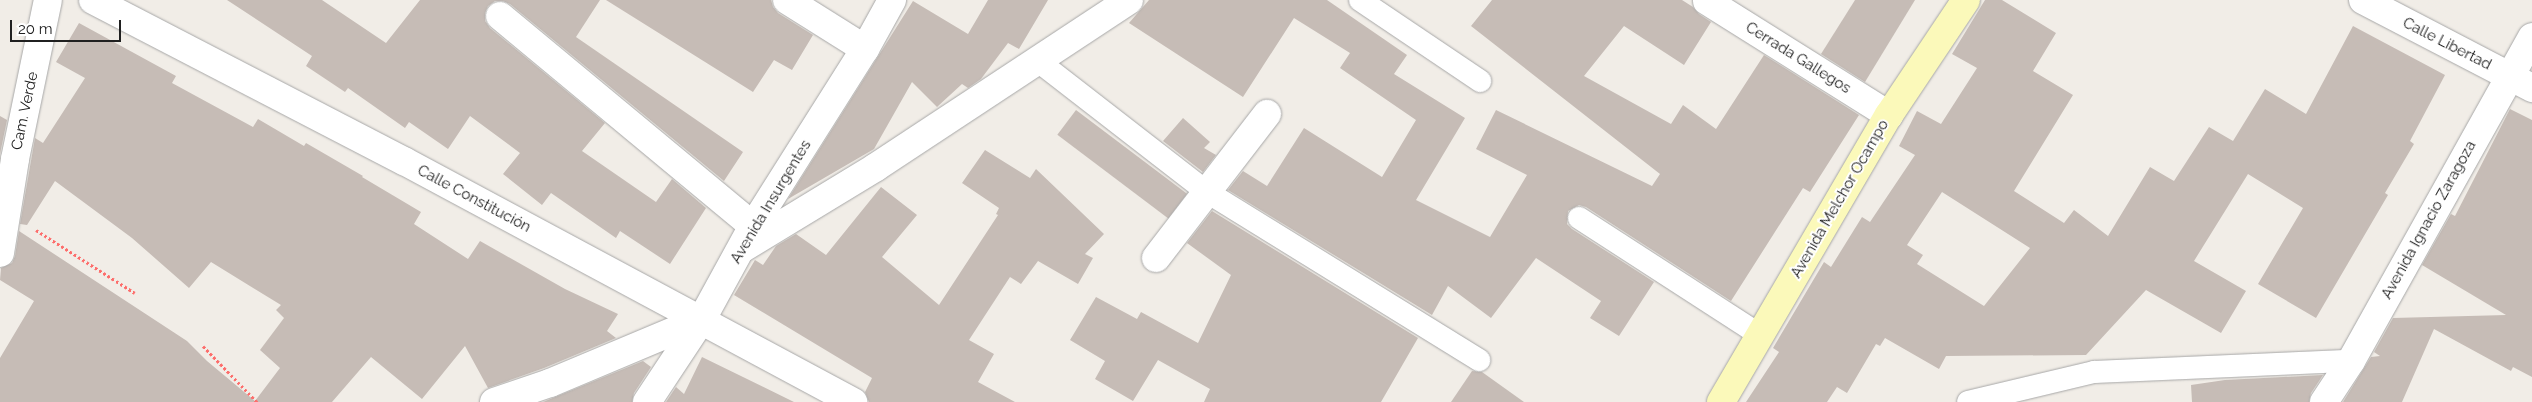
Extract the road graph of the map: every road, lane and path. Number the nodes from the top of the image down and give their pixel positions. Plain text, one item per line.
1 (48, 0) edge
2 (93, 0) edge
3 (787, 0) edge
4 (892, 0) edge
5 (1129, 0) edge
6 (1360, 0) edge
7 (1966, 0) edge
8 (1707, 1) edge
9 (2380, 4) edge
10 (500, 16) dead end
11 (2532, 37) edge
12 (865, 49) junction
13 (1038, 61) junction
14 (1480, 81) dead end
15 (2521, 82) edge
16 (1267, 114) dead end
17 (1889, 115) junction
18 (1207, 192) junction
19 (6, 211) junction
20 (1578, 218) dead end
21 (747, 238) junction
22 (0, 253) edge
23 (1156, 258) dead end
24 (135, 293) dead end
25 (702, 320) junction
26 (1760, 335) junction
27 (203, 346) dead end
28 (1479, 360) dead end
29 (2350, 361) junction
30 (256, 402) edge
31 (494, 402) edge
32 (647, 402) edge
33 (853, 402) edge
34 (1721, 402) edge
35 (1968, 402) edge
36 (2324, 402) edge

1 - 19 street, Cam. Verde
2 - 25 street, Calle Constitución
3 - 12 street
4 - 12 street, Avenida Insurgentes
5 - 13 street
6 - 14 lane
7 - 17 main road, Avenida Melchor Ocampo
8 - 17 street, Cerrada Gallegos
9 - 15 street, Calle Libertad
10 - 21 street
11 - 15 street, Avenida Ignacio Zaragoza
12 - 21 street, Avenida Insurgentes
13 - 18 lane
13 - 21 street
15 - 29 street, Avenida Ignacio Zaragoza
16 - 18 street
17 - 26 main road, Avenida Melchor Ocampo
18 - 23 street
18 - 28 lane
19 - 22 street, Cam. Verde
19 - 24 path
20 - 26 lane
21 - 25 street, Avenida Insurgentes
25 - 31 street
25 - 32 street, Avenida Insurgentes
25 - 33 street, Calle Constitución
26 - 34 main road, Avenida Melchor Ocampo
27 - 30 path
29 - 35 lane
29 - 36 street, Avenida Ignacio Zaragoza

